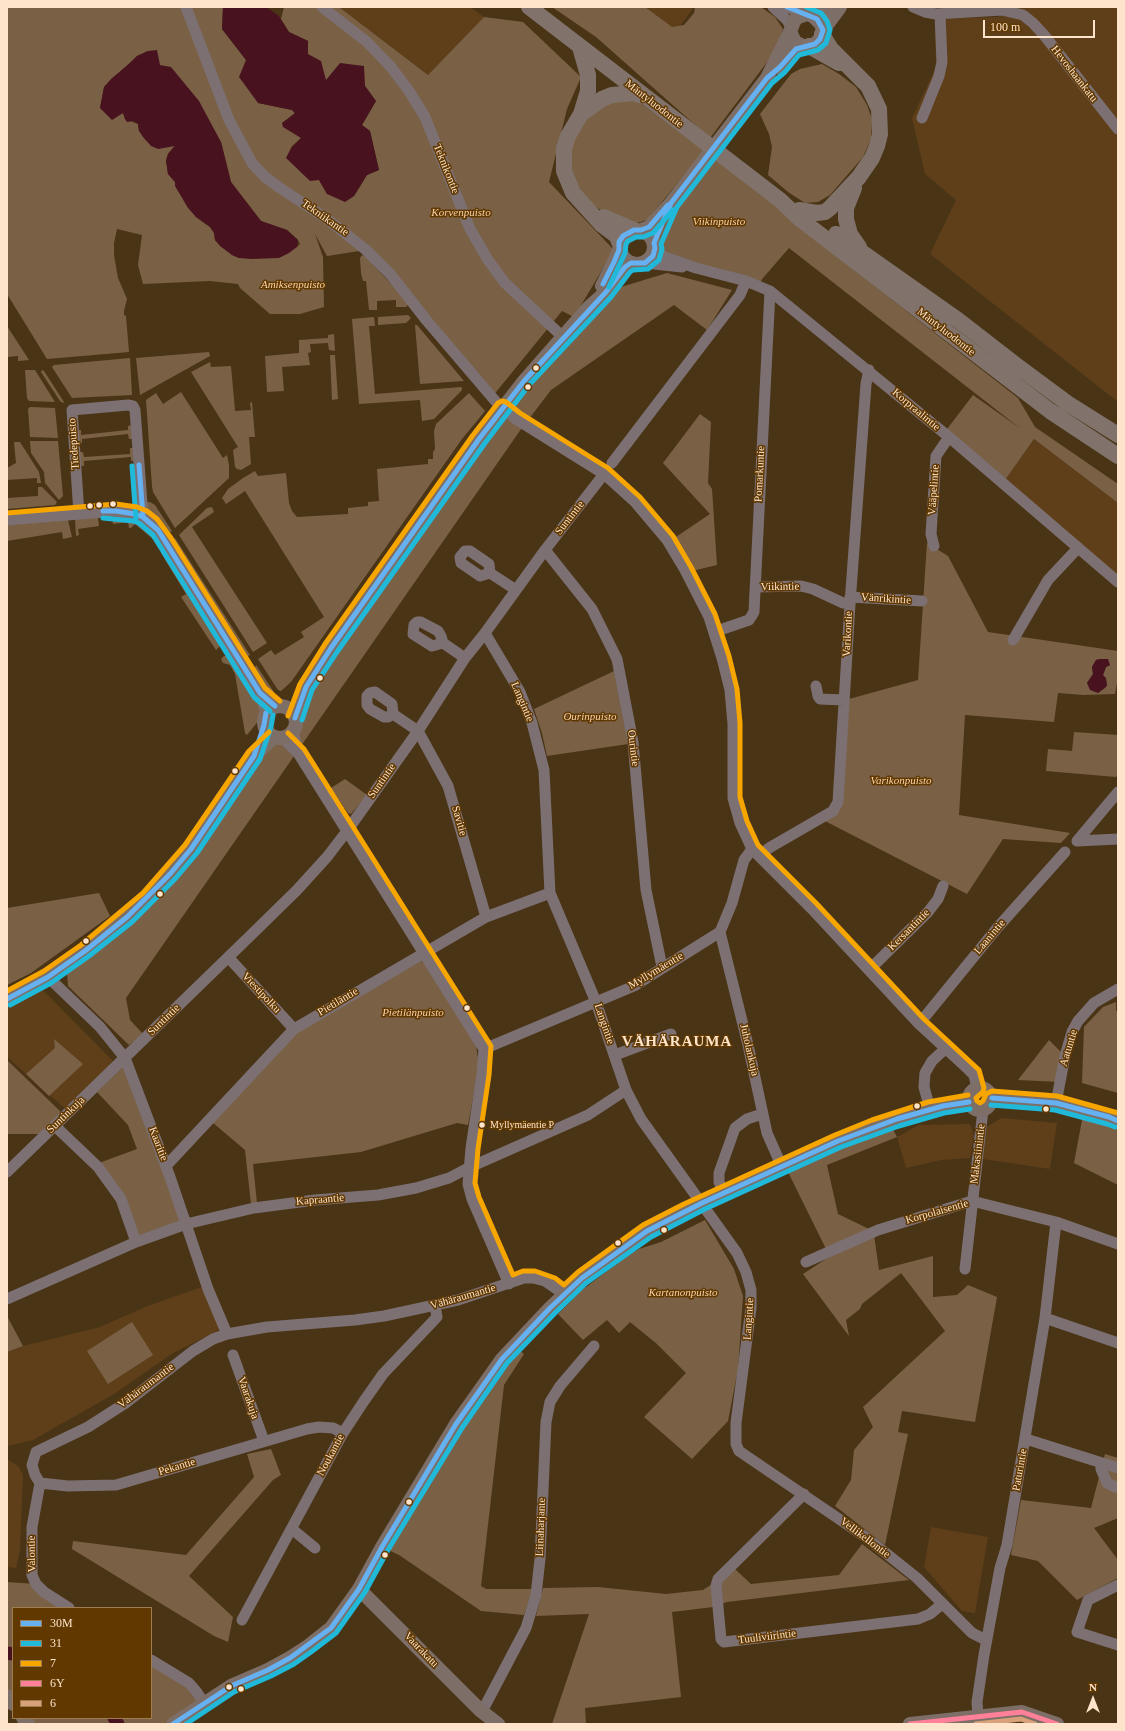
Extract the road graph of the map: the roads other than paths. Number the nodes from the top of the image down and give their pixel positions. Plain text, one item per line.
1 (186, 7) edge
2 (322, 7) edge
3 (529, 7) edge
4 (773, 7) edge
5 (787, 7) edge
6 (826, 7) edge
7 (840, 7) edge
8 (913, 7) edge
9 (940, 14) junction
10 (810, 15) junction
11 (790, 29) junction
12 (822, 32) junction
13 (807, 46) junction
14 (580, 47) junction
15 (848, 67) junction
16 (767, 78) junction
17 (646, 97) junction
18 (581, 114) junction
19 (922, 118) dead end
20 (1118, 129) edge
21 (859, 177) junction
22 (780, 200) junction
23 (671, 203) junction
24 (799, 210) junction
25 (592, 213) junction
26 (638, 230) junction
27 (619, 246) junction
28 (655, 246) junction
29 (863, 253) junction
30 (638, 263) junction
31 (696, 268) junction
32 (746, 281) junction
33 (770, 290) junction
34 (588, 308) junction
35 (563, 337) junction
36 (869, 370) junction
37 (1067, 403) junction
38 (503, 408) junction
39 (1118, 424) edge
40 (1118, 435) edge
41 (949, 437) junction
42 (1118, 456) edge
43 (612, 462) dead end
44 (604, 474) junction
45 (79, 514) junction
46 (143, 517) junction
47 (7, 520) edge
48 (934, 546) dead end
49 (1078, 548) junction
50 (545, 550) junction
51 (490, 573) dead end
52 (1118, 582) edge
53 (756, 587) junction
54 (516, 590) junction
55 (850, 600) junction
56 (922, 601) dead end
57 (714, 632) junction
58 (485, 634) junction
59 (1013, 640) dead end
60 (443, 643) dead end
61 (465, 658) junction
62 (816, 686) dead end
63 (306, 687) junction
64 (844, 700) junction
65 (272, 713) junction
66 (394, 714) dead end
67 (418, 730) junction
68 (286, 731) junction
69 (254, 756) junction
70 (1118, 792) edge
71 (348, 831) junction
72 (1118, 839) edge
73 (1065, 852) dead end
74 (756, 853) junction
75 (943, 886) dead end
76 (550, 893) junction
77 (486, 916) junction
78 (720, 932) junction
79 (423, 952) junction
80 (229, 958) junction
81 (662, 967) junction
82 (869, 970) junction
83 (48, 977) junction
84 (1118, 989) edge
85 (7, 999) edge
86 (596, 1002) junction
87 (919, 1024) junction
88 (294, 1028) junction
89 (670, 1034) dead end
90 (484, 1049) junction
91 (945, 1049) junction
92 (614, 1055) junction
93 (125, 1058) junction
94 (977, 1088) junction
95 (626, 1090) junction
96 (992, 1098) junction
97 (969, 1102) junction
98 (1056, 1103) junction
99 (930, 1109) junction
100 (983, 1110) junction
101 (762, 1114) junction
102 (1118, 1121) edge
103 (55, 1126) junction
104 (166, 1166) junction
105 (782, 1167) junction
106 (468, 1168) junction
107 (7, 1172) edge
108 (724, 1193) junction
109 (972, 1201) junction
110 (702, 1203) junction
111 (1056, 1222) junction
112 (186, 1224) junction
113 (136, 1242) junction
114 (1118, 1244) edge
115 (806, 1262) dead end
116 (965, 1269) dead end
117 (509, 1284) junction
118 (564, 1294) junction
119 (7, 1299) edge
120 (435, 1306) junction
121 (1045, 1318) junction
122 (227, 1334) junction
123 (1118, 1343) edge
124 (594, 1346) dead end
125 (233, 1355) dead end
126 (343, 1433) junction
127 (1026, 1439) junction
128 (264, 1441) junction
129 (736, 1444) joint
130 (1101, 1463) junction
131 (1118, 1468) edge
132 (40, 1483) junction
133 (1118, 1486) edge
134 (804, 1494) junction
135 (292, 1529) junction
136 (315, 1548) dead end
137 (1118, 1585) edge
138 (359, 1589) junction
139 (942, 1604) junction
140 (67, 1607) edge
141 (242, 1620) dead end
142 (986, 1640) junction
143 (1118, 1645) edge
144 (152, 1661) edge
145 (204, 1703) junction
146 (481, 1711) junction
147 (978, 1716) junction
148 (1052, 1723) edge
149 (172, 1724) edge
150 (498, 1724) edge
151 (910, 1724) edge

1 - 38 street, Tekniikantie
2 - 35 street, Teknikontie
3 - 14 highway, Mäntyluodontie
4 - 11 street
5 - 10 street
6 - 10 main road
7 - 12 main road
8 - 9 street, Hevoshaankatu
9 - 19 street
9 - 20 street, Hevoshaankatu
10 - 11 main road
10 - 12 main road
11 - 13 main road
11 - 16 main road
12 - 13 main road
12 - 15 highway
13 - 15 highway
13 - 16 main road
14 - 17 highway, Mäntyluodontie
14 - 18 highway
15 - 21 highway
16 - 23 main road
17 - 18 highway
17 - 22 highway, Mäntyluodontie
18 - 25 highway
21 - 24 highway
21 - 29 highway
22 - 24 highway, Mäntyluodontie
22 - 42 highway, Mäntyluodontie
23 - 26 main road
23 - 28 main road
24 - 29 highway, Mäntyluodontie
25 - 26 highway
25 - 27 highway
26 - 27 main road
26 - 28 main road
27 - 30 main road
27 - 34 main road
28 - 30 main road
28 - 31 street, Korpraalintie
29 - 37 highway, Mäntyluodontie
30 - 31 street, Korpraalintie
30 - 34 main road
31 - 32 street, Korpraalintie
32 - 33 street, Korpraalintie
32 - 43 street
33 - 36 street, Korpraalintie
33 - 53 street, Pomarkuntie
34 - 35 main road
35 - 38 main road
36 - 41 street, Korpraalintie
36 - 55 street, Varikontie
37 - 39 highway
37 - 40 highway, Mäntyluodontie
38 - 44 street, Tekniikantie
38 - 63 main road
41 - 48 street, Vääpelintie
41 - 49 street, Korpraalintie
44 - 50 street, Suntintie
44 - 57 street, Tekniikantie
45 - 46 street
45 - 46 street, Tiedepuisto
45 - 47 street
46 - 65 street
49 - 52 street, Korpraalintie
49 - 59 street
50 - 54 street, Suntintie
50 - 81 street, Ourintie
51 - 54 street
53 - 55 street, Viikintie
53 - 57 street, Pomarkuntie
54 - 58 street, Suntintie
55 - 56 street, Vänrikintie
55 - 64 street, Varikontie
57 - 74 street, Tekniikantie
58 - 61 street, Suntintie
58 - 76 street, Langintie
60 - 61 street
61 - 67 street, Suntintie
62 - 64 street
63 - 65 main road
63 - 68 main road
64 - 74 street, Varikontie
65 - 68 main road
65 - 68 main road
65 - 69 main road
66 - 67 street
67 - 71 street, Suntintie
67 - 77 street, Savitie
68 - 69 main road
68 - 71 street
69 - 83 main road
70 - 72 street
71 - 79 street
71 - 80 street, Suntintie
73 - 87 street, Laanintie
74 - 78 street
74 - 82 street, Tekniikantie
75 - 82 street, Kersantintie
76 - 77 street, Pietiläntie
76 - 86 street, Langintie
77 - 79 street, Pietiläntie
78 - 81 street, Myllymäentie
78 - 101 street, Juholankuja
79 - 88 street, Pietiläntie
79 - 90 street
80 - 88 street, Viestipolku
80 - 93 street, Suntintie
81 - 86 street, Myllymäentie
82 - 87 street, Tekniikantie
83 - 85 main road
83 - 93 street, Kaaritie
84 - 98 street, Aatuntie
86 - 90 street, Myllymäentie
86 - 92 street, Langintie
87 - 91 street, Tekniikantie
88 - 104 street, Pietiläntie
89 - 92 street
90 - 106 street
91 - 94 street, Tekniikantie
91 - 99 street
92 - 95 street, Langintie
93 - 103 street, Suntinkuja
93 - 104 street, Kaaritie
94 - 96 main road
94 - 97 main road
95 - 106 street, Kapraantie
95 - 110 street, Langintie
96 - 98 main road
96 - 100 main road
97 - 99 main road
97 - 100 main road
98 - 102 main road
99 - 105 main road
100 - 109 street, Makasiinintie
101 - 105 street, Juholankuja
101 - 108 street
103 - 107 street, Suntinkuja
103 - 113 street
104 - 112 street, Kaaritie
105 - 108 main road
106 - 112 street, Kapraantie
106 - 117 street
108 - 110 main road
109 - 111 street, Korpolaisentie
109 - 115 street, Korpolaisentie
109 - 116 street, Makasiinintie
110 - 118 main road
110 - 129 street, Langintie
111 - 114 street, Korpolaisentie
111 - 121 street, Paturintie
112 - 113 street, Kapraantie
112 - 122 street, Kaaritie
113 - 119 street, Kapraantie
117 - 118 street, Vähäraumantie
117 - 120 street, Vähäraumantie
118 - 138 main road
120 - 122 street, Vähäraumantie
120 - 126 street, Noukantie
121 - 123 street
121 - 127 street, Paturintie
122 - 132 street, Vähäraumantie
124 - 146 street, Liinaharjante
125 - 128 street, Vaarakuja
126 - 128 street, Pekantie
126 - 135 street, Noukantie
127 - 130 street
127 - 142 street, Paturintie
128 - 132 street, Pekantie
129 - 134 street, Vellikellontie
130 - 131 street
130 - 133 street
132 - 140 street, Valontie
134 - 139 street, Vellikellontie
134 - 139 street, Tuuliviirintie
135 - 136 street
135 - 141 street, Noukantie
137 - 143 street
138 - 145 main road
138 - 146 main road, Vaarakatu
139 - 142 street, Vellikellontie
142 - 147 street, Paturintie
144 - 145 street
145 - 149 main road
146 - 150 main road, Vaarakatu
147 - 148 main road
147 - 151 main road

